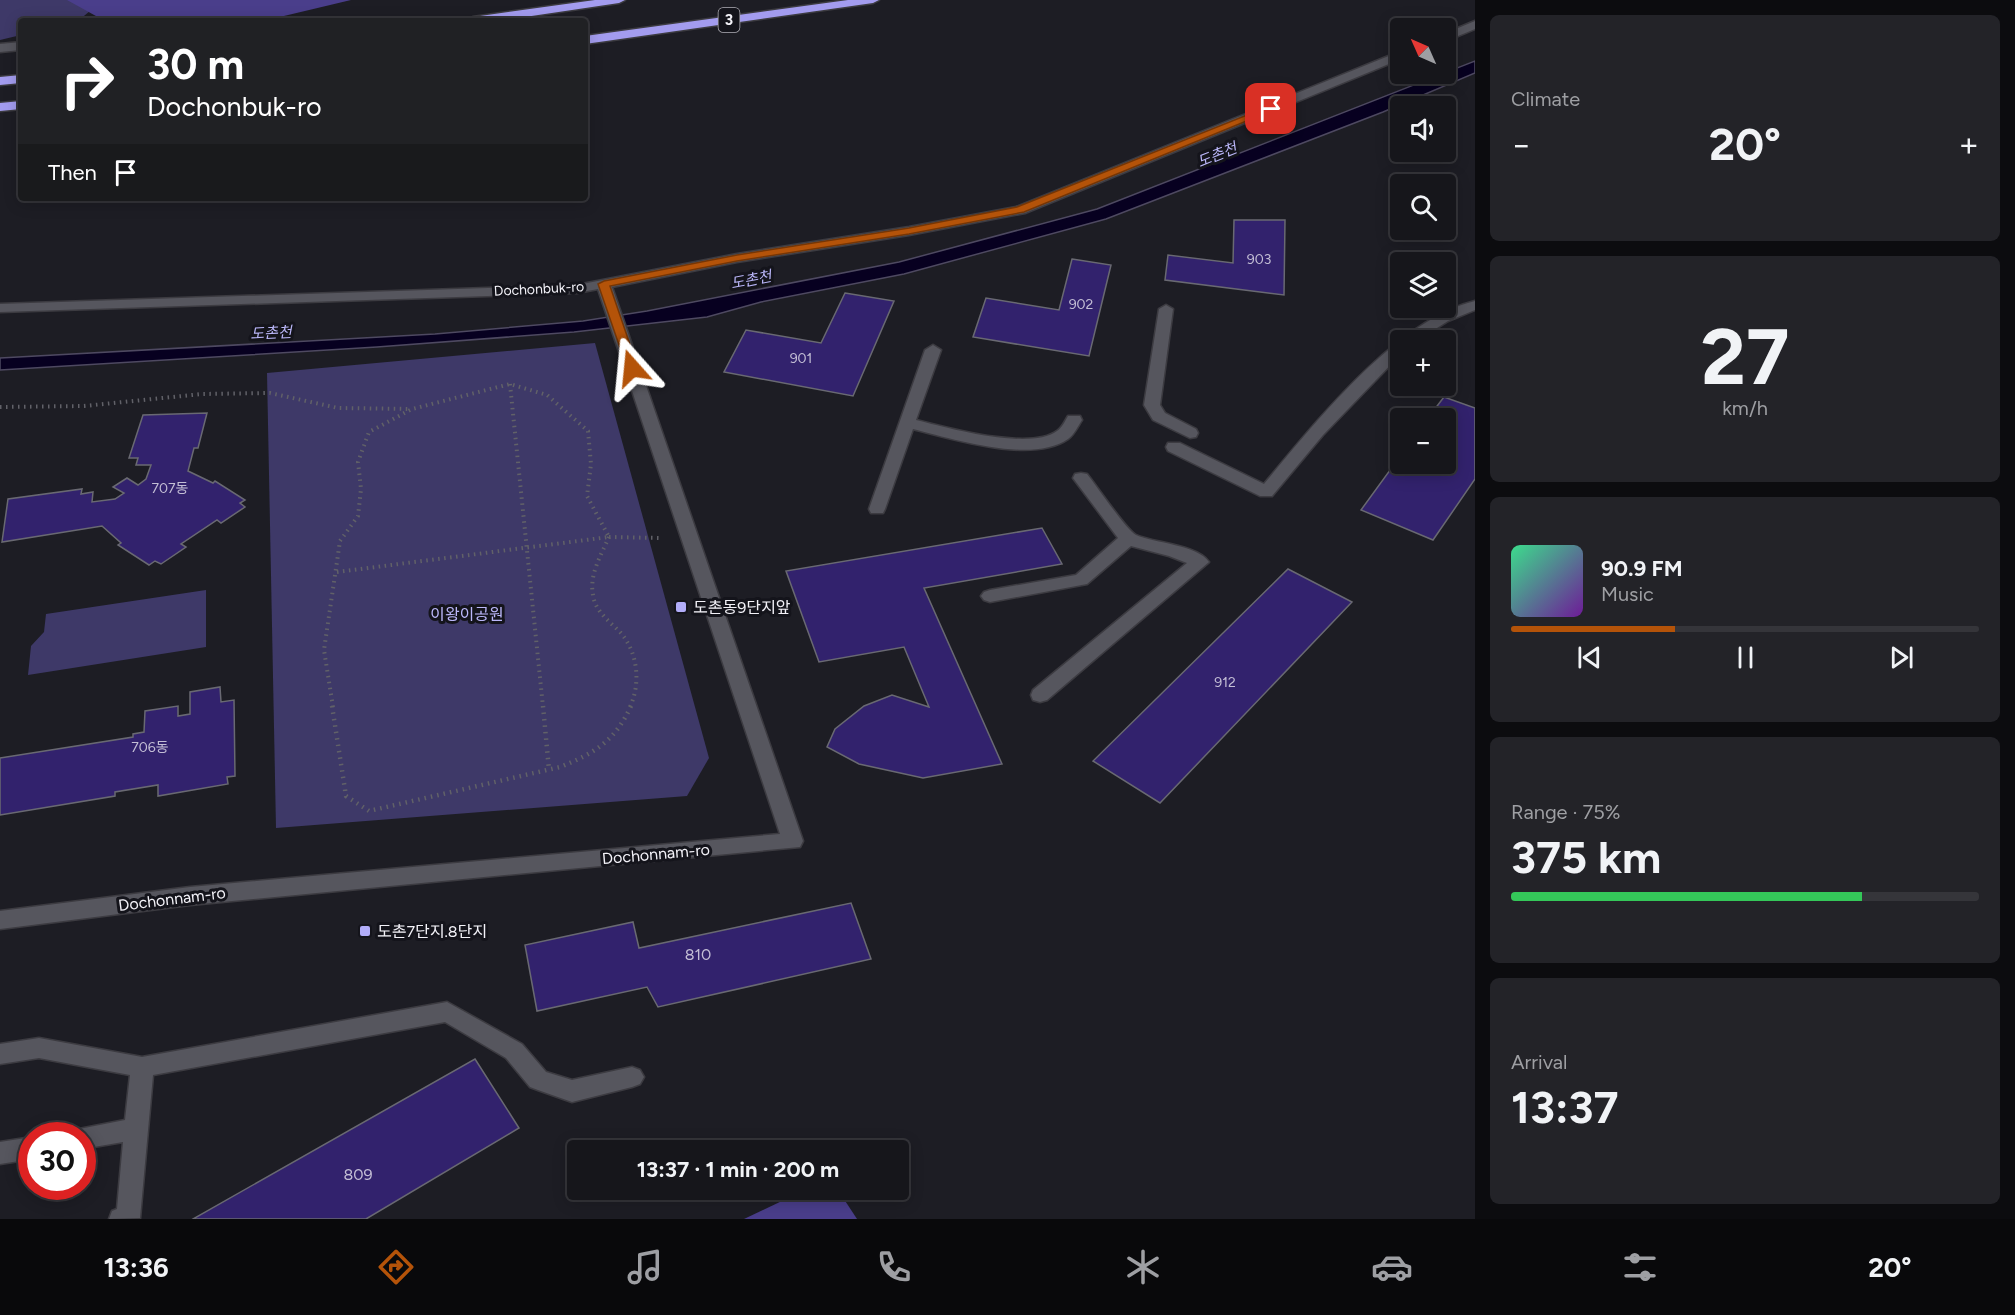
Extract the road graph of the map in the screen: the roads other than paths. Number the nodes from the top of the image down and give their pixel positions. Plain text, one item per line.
1 (619, 0) edge
2 (873, 0) edge
3 (494, 18) edge
4 (1475, 25) edge
5 (1456, 33) edge
6 (588, 40) edge
7 (18, 46) edge
8 (0, 48) edge
9 (1390, 59) edge
10 (18, 79) edge
11 (0, 81) edge
12 (18, 105) edge
13 (0, 107) edge
14 (606, 290) junction
15 (1475, 305) edge
16 (0, 308) edge
17 (1166, 309) dead end
18 (1424, 330) edge
19 (933, 350) dead end
20 (1390, 356) edge
21 (1074, 420) dead end
22 (907, 423) junction
23 (1190, 433) dead end
24 (1173, 447) dead end
25 (1081, 478) dead end
26 (877, 509) dead end
27 (1128, 539) junction
28 (990, 596) dead end
29 (1040, 695) dead end
30 (0, 920) edge
31 (0, 1054) edge
32 (142, 1066) junction
33 (632, 1077) dead end
34 (136, 1129) junction
35 (96, 1136) edge
36 (18, 1150) edge
37 (0, 1153) edge
38 (122, 1219) edge

1 - 3 highway
2 - 6 highway, 3
4 - 5 street
7 - 8 street
9 - 14 street, Dochonbuk-ro
10 - 11 highway
12 - 13 highway
14 - 16 street, Dochonbuk-ro
14 - 30 street, Dochonnam-ro
15 - 18 street
17 - 23 street
19 - 22 street
20 - 24 street
21 - 22 street
22 - 26 street
25 - 27 street
27 - 28 street
27 - 29 street
31 - 32 street
32 - 33 street
32 - 34 street
34 - 35 street
34 - 38 street
36 - 37 street

